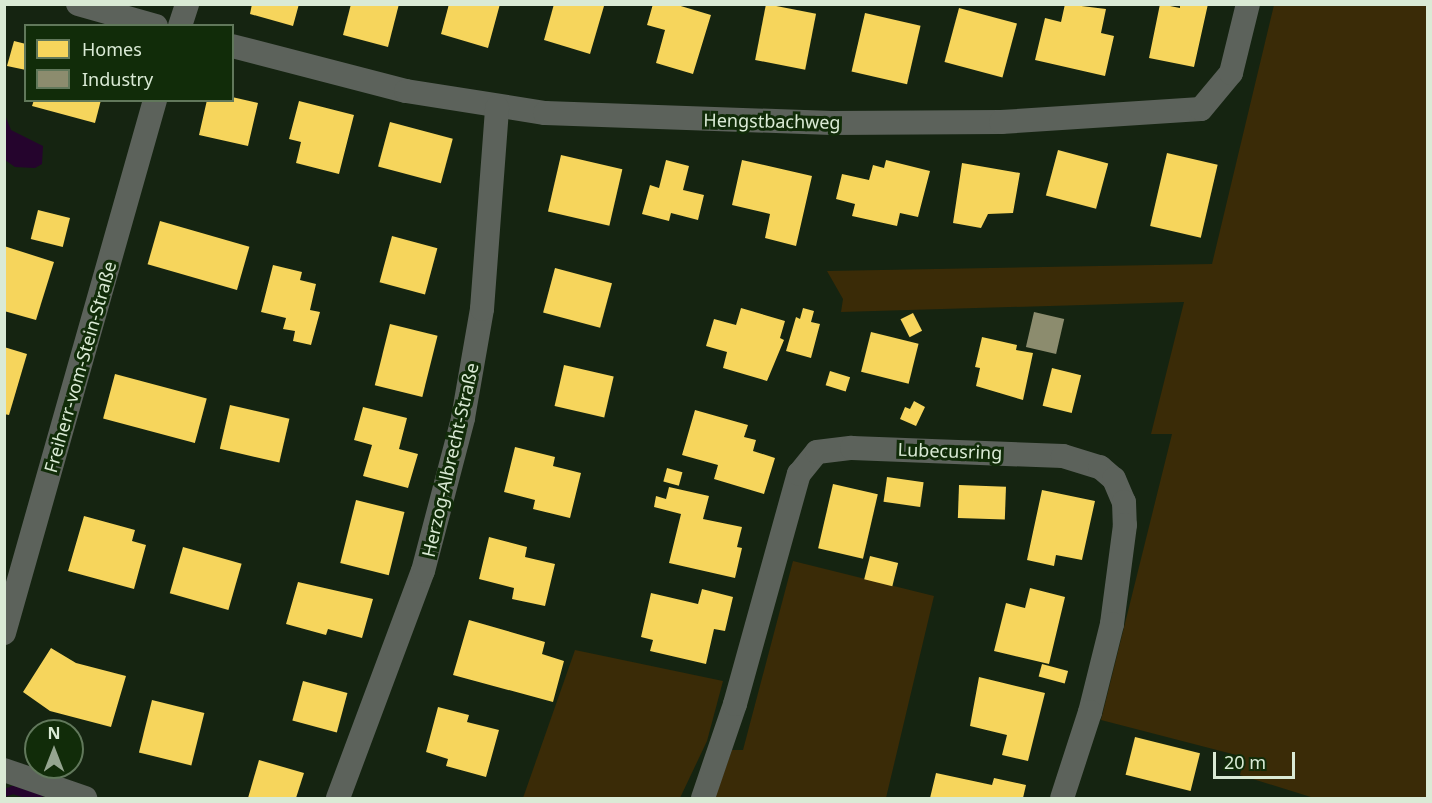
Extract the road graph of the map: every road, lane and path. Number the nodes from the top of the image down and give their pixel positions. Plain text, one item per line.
1 (78, 4) edge
2 (187, 4) edge
3 (1248, 4) edge
4 (149, 24) edge
5 (181, 24) edge
6 (234, 47) edge
7 (154, 102) edge
8 (497, 108) junction
9 (4, 633) edge
10 (4, 770) edge
11 (86, 798) edge
12 (338, 798) edge
13 (703, 798) edge
14 (1062, 798) edge

1 - 4 street
2 - 5 street
3 - 8 street, Hengstbachweg
6 - 8 street, Hengstbachweg
7 - 9 street, Freiherr-vom-Stein-Straße
8 - 12 street, Herzog-Albrecht-Straße
10 - 11 street
13 - 14 street, Lubecusring

